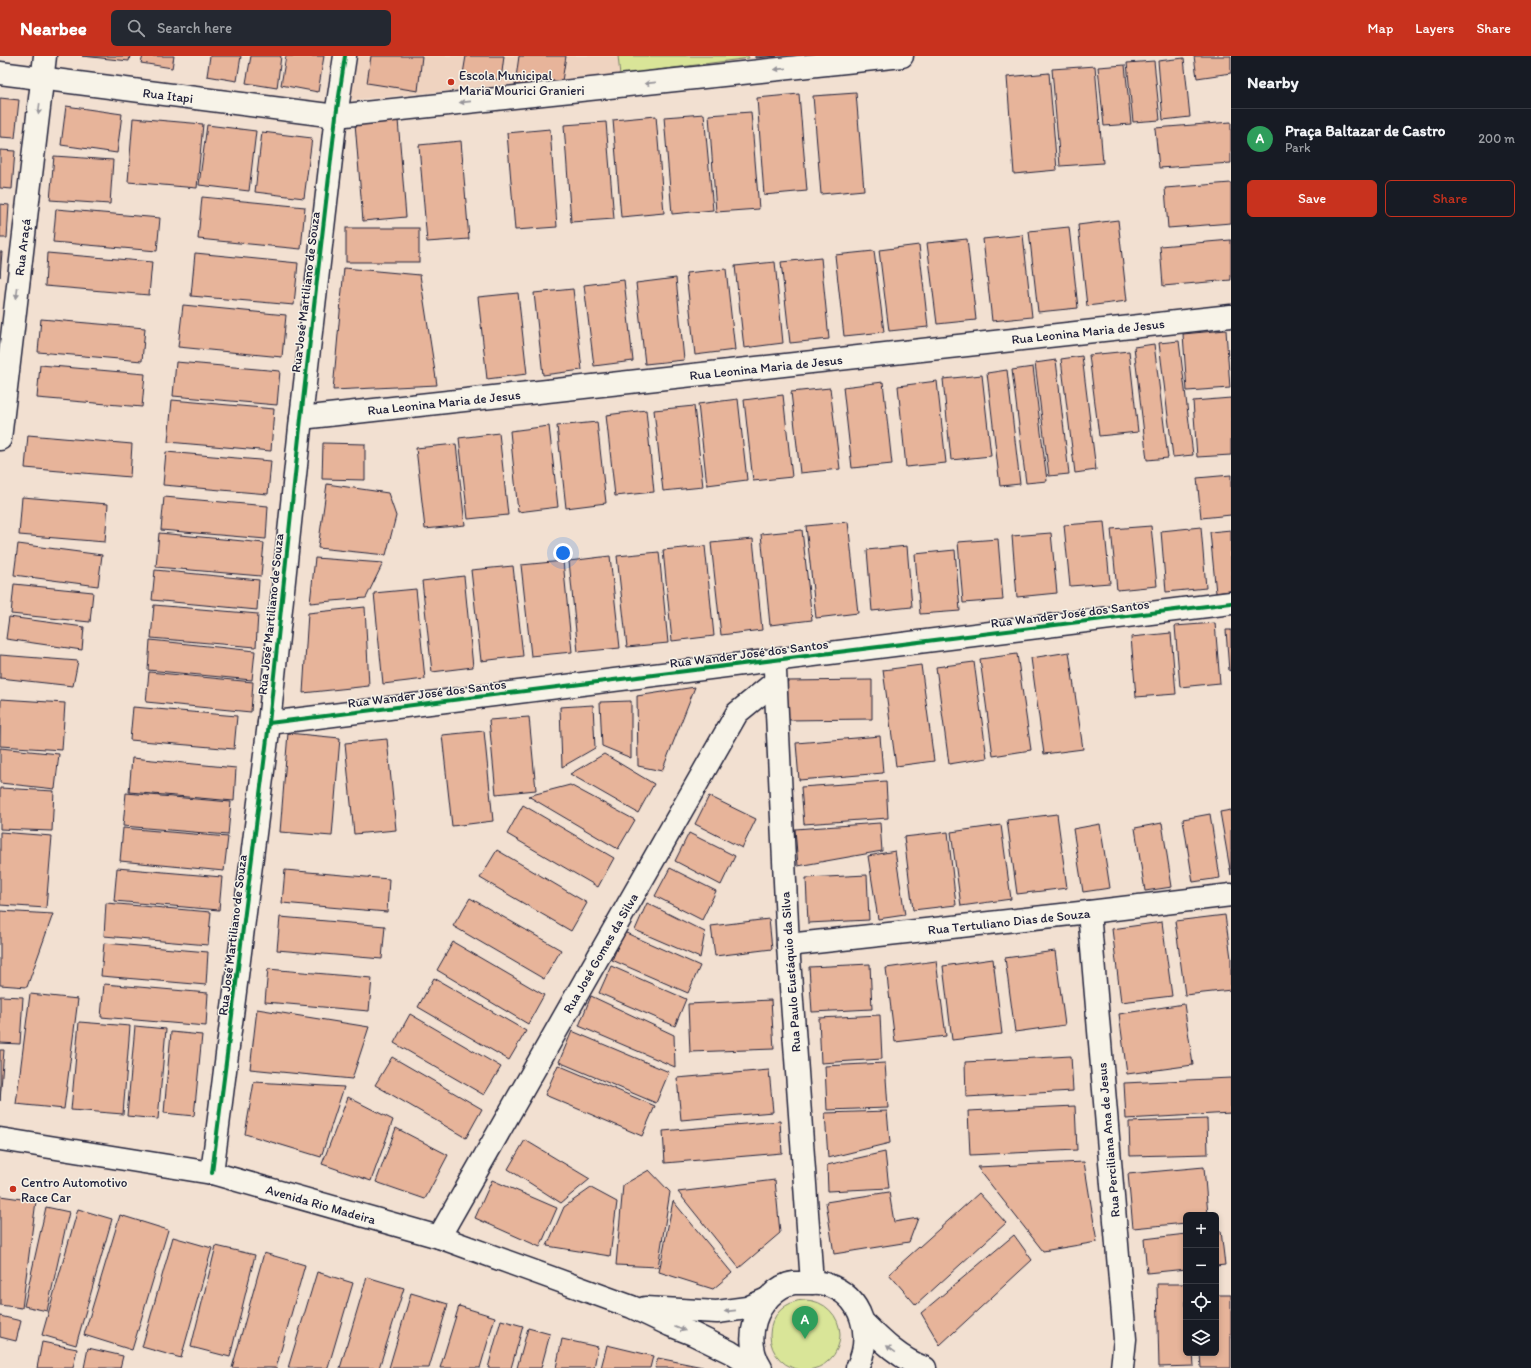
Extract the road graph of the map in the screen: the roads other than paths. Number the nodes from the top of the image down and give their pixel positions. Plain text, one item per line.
1 (45, 56) edge
2 (345, 56) edge
3 (902, 56) edge
4 (0, 73) edge
5 (42, 78) junction
6 (336, 116) junction
7 (1231, 316) edge
8 (301, 418) junction
9 (0, 438) edge
10 (1231, 603) edge
11 (774, 660) junction
12 (775, 682) junction
13 (269, 723) junction
14 (1231, 895) edge
15 (1089, 912) junction
16 (788, 945) junction
17 (0, 1139) edge
18 (212, 1173) junction
19 (440, 1237) junction
20 (812, 1283) junction
21 (767, 1300) junction
22 (632, 1307) junction
23 (863, 1322) junction
24 (755, 1368) edge
25 (761, 1368) edge
26 (857, 1368) edge
27 (925, 1368) edge
28 (1122, 1368) edge

1 - 5 street, Rua Araçá
2 - 6 street, Rua José Martiliano de Souza
3 -> 6 street, Rua Itapi
4 - 5 street, Rua Itapi
5 - 6 street, Rua Itapi
5 -> 9 street, Rua Araçá
6 - 8 street, Rua José Martiliano de Souza
7 - 8 street, Rua Leonina Maria de Jesus
8 - 13 street, Rua José Martiliano de Souza
10 - 11 street, Rua Wander José dos Santos
11 - 12 street, Rua Paulo Eustáquio da Silva
11 - 13 street, Rua Wander José dos Santos
12 - 16 street, Rua Paulo Eustáquio da Silva
12 - 19 street, Rua José Gomes da Silva
13 - 18 street, Rua José Martiliano de Souza
14 - 15 street, Rua Tertuliano Dias de Souza
15 - 16 street, Rua Tertuliano Dias de Souza
15 - 28 street, Rua Perciliana Ana de Jesus
16 - 20 street, Rua Paulo Eustáquio da Silva
17 - 18 street, Avenida Rio Madeira
18 - 19 street, Avenida Rio Madeira
19 - 22 street, Avenida Rio Madeira
20 - 21 street
20 - 23 street
21 -> 22 street, Avenida Rio Madeira
21 - 25 street
22 -> 24 street, Avenida Rio Madeira
23 - 26 street
27 -> 23 street

